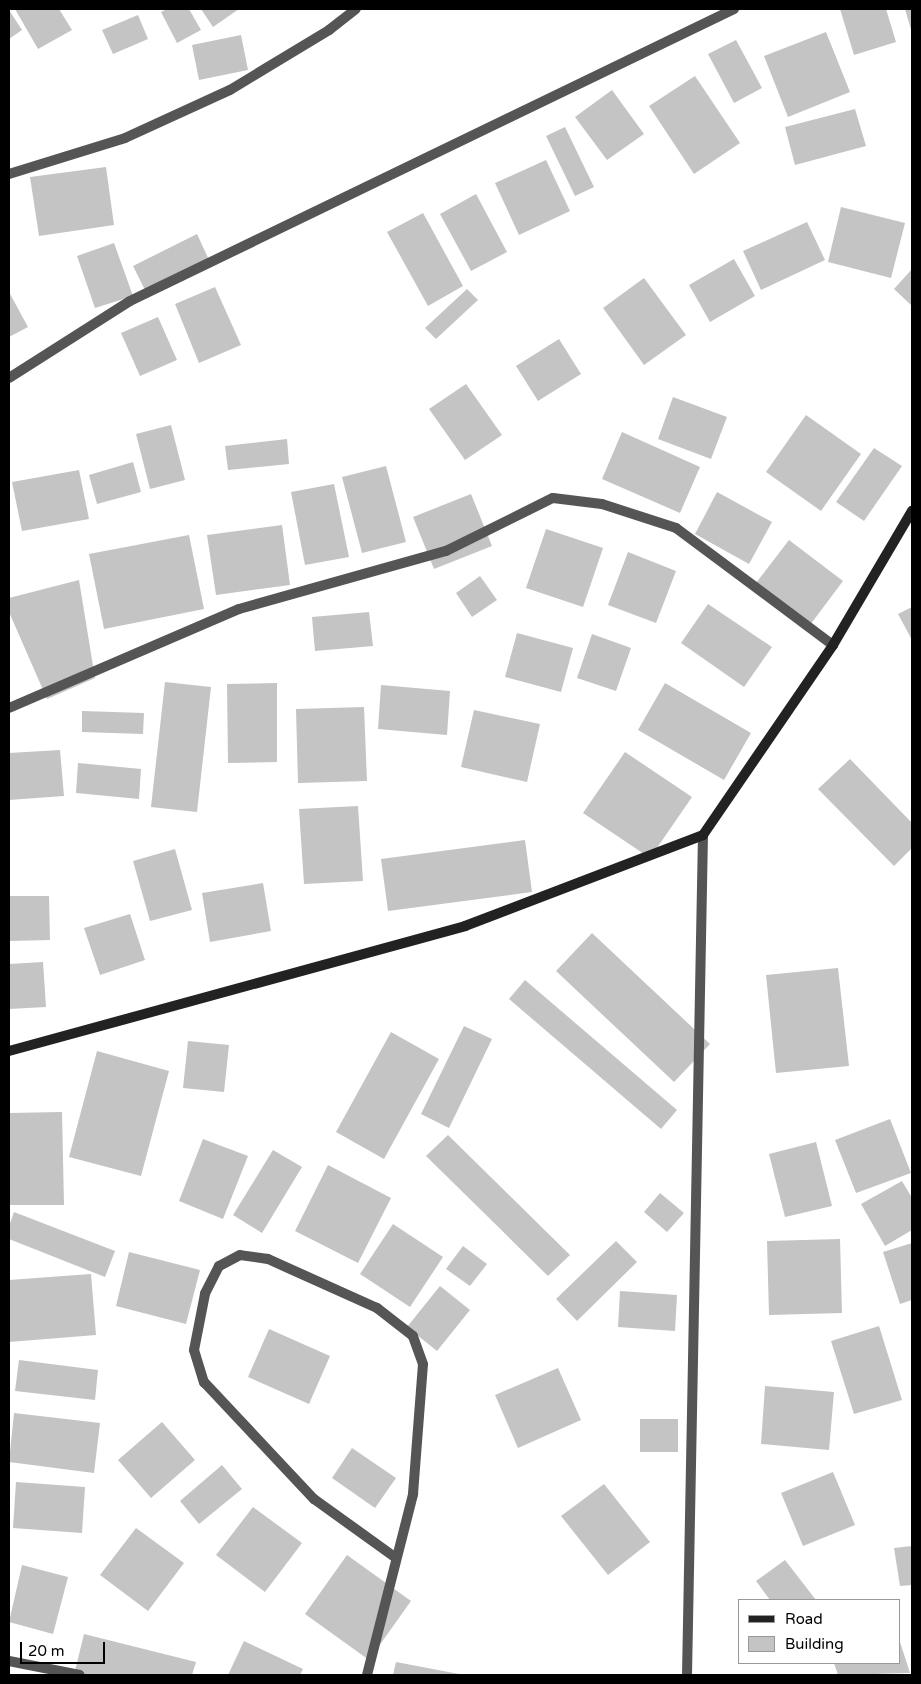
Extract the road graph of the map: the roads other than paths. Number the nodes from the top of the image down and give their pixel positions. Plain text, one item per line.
1 (356, 9) edge
2 (734, 9) edge
3 (9, 174) edge
4 (9, 378) edge
5 (912, 511) edge
6 (833, 645) junction
7 (9, 708) edge
8 (703, 835) junction
9 (9, 1051) edge
10 (396, 1558) junction
11 (9, 1661) edge
12 (80, 1675) edge
13 (367, 1675) edge
14 (687, 1675) edge

1 - 3 street
2 - 4 street
5 - 6 main road
6 - 7 street
6 - 8 main road
8 - 9 main road
8 - 14 street
10 - 10 street
10 - 13 street
11 - 12 street

